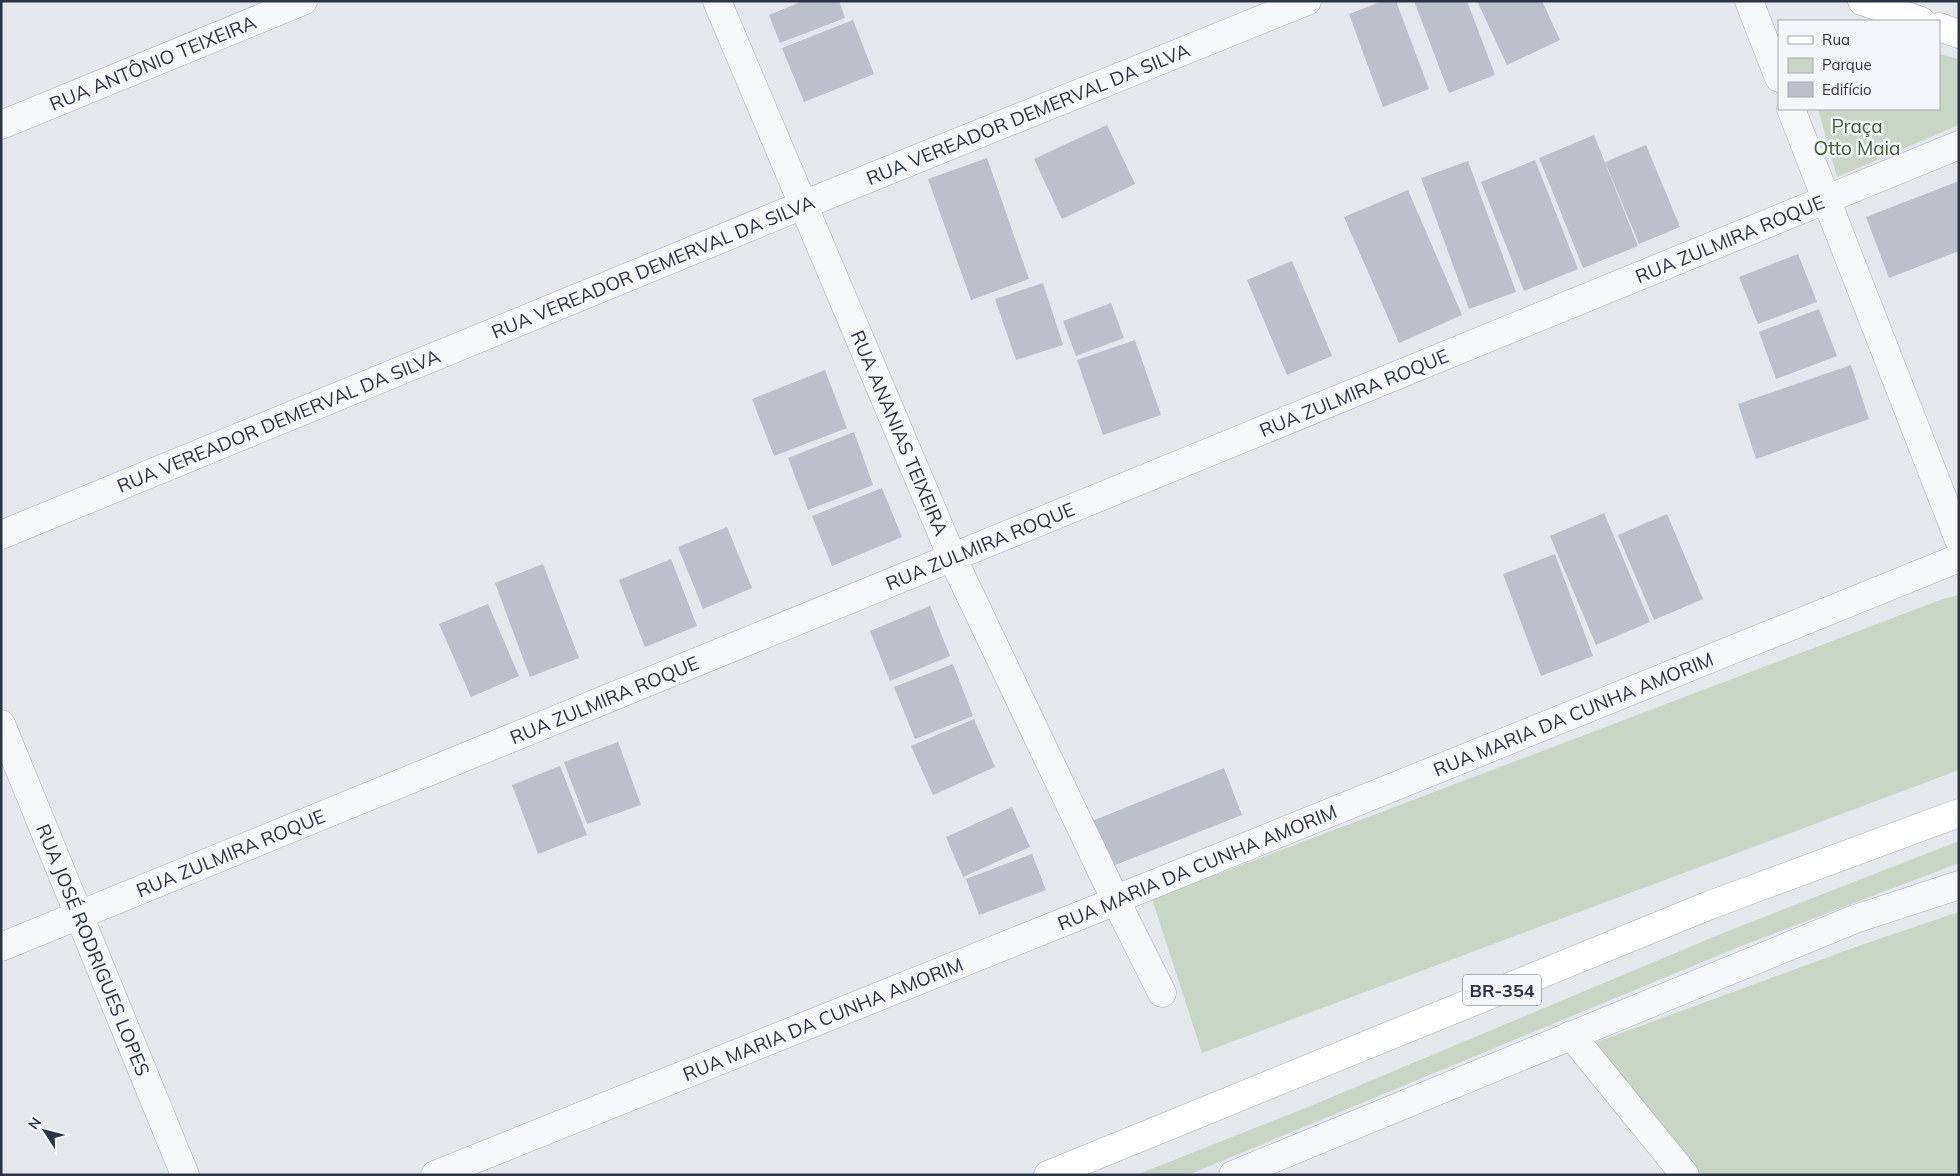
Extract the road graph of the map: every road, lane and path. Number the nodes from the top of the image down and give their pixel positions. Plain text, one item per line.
1 (303, 1) edge
2 (717, 1) edge
3 (1307, 1) edge
4 (1749, 1) edge
5 (1862, 1) edge
6 (1918, 20) edge
7 (1778, 75) edge
8 (1791, 110) edge
9 (1, 125) edge
10 (1959, 145) edge
11 (1826, 199) junction
12 (803, 205) junction
13 (1, 535) edge
14 (1959, 540) edge
15 (952, 557) junction
16 (1959, 558) edge
17 (1, 724) edge
18 (1959, 813) edge
19 (1959, 885) edge
20 (1116, 901) junction
21 (79, 915) junction
22 (1, 947) edge
23 (1162, 993) dead end
24 (1571, 1035) junction
25 (185, 1175) edge
26 (435, 1175) edge
27 (1048, 1175) edge
28 (1233, 1175) edge
29 (1685, 1175) edge

1 - 9 street, RUA ANTÔNIO TEIXEIRA
2 - 12 street, RUA ANANIAS TEIXEIRA
3 - 12 street, RUA VEREADOR DEMERVAL DA SILVA
4 - 7 street
5 - 6 main road
8 - 11 street
10 - 11 street, RUA ZULMIRA ROQUE
11 - 14 street
11 - 15 street, RUA ZULMIRA ROQUE
12 - 13 street, RUA VEREADOR DEMERVAL DA SILVA
12 - 15 street, RUA ANANIAS TEIXEIRA
15 - 20 street, RUA ANANIAS TEIXEIRA
15 - 21 street, RUA ZULMIRA ROQUE
16 - 20 street, RUA MARIA DA CUNHA AMORIM
17 - 21 street, RUA JOSÉ RODRIGUES LOPES
18 - 27 main road, BR-354
19 - 24 street
20 - 23 street, RUA ANANIAS TEIXEIRA
20 - 26 street, RUA MARIA DA CUNHA AMORIM
21 - 22 street, RUA ZULMIRA ROQUE
21 - 25 street, RUA JOSÉ RODRIGUES LOPES
24 - 28 street
24 - 29 street

